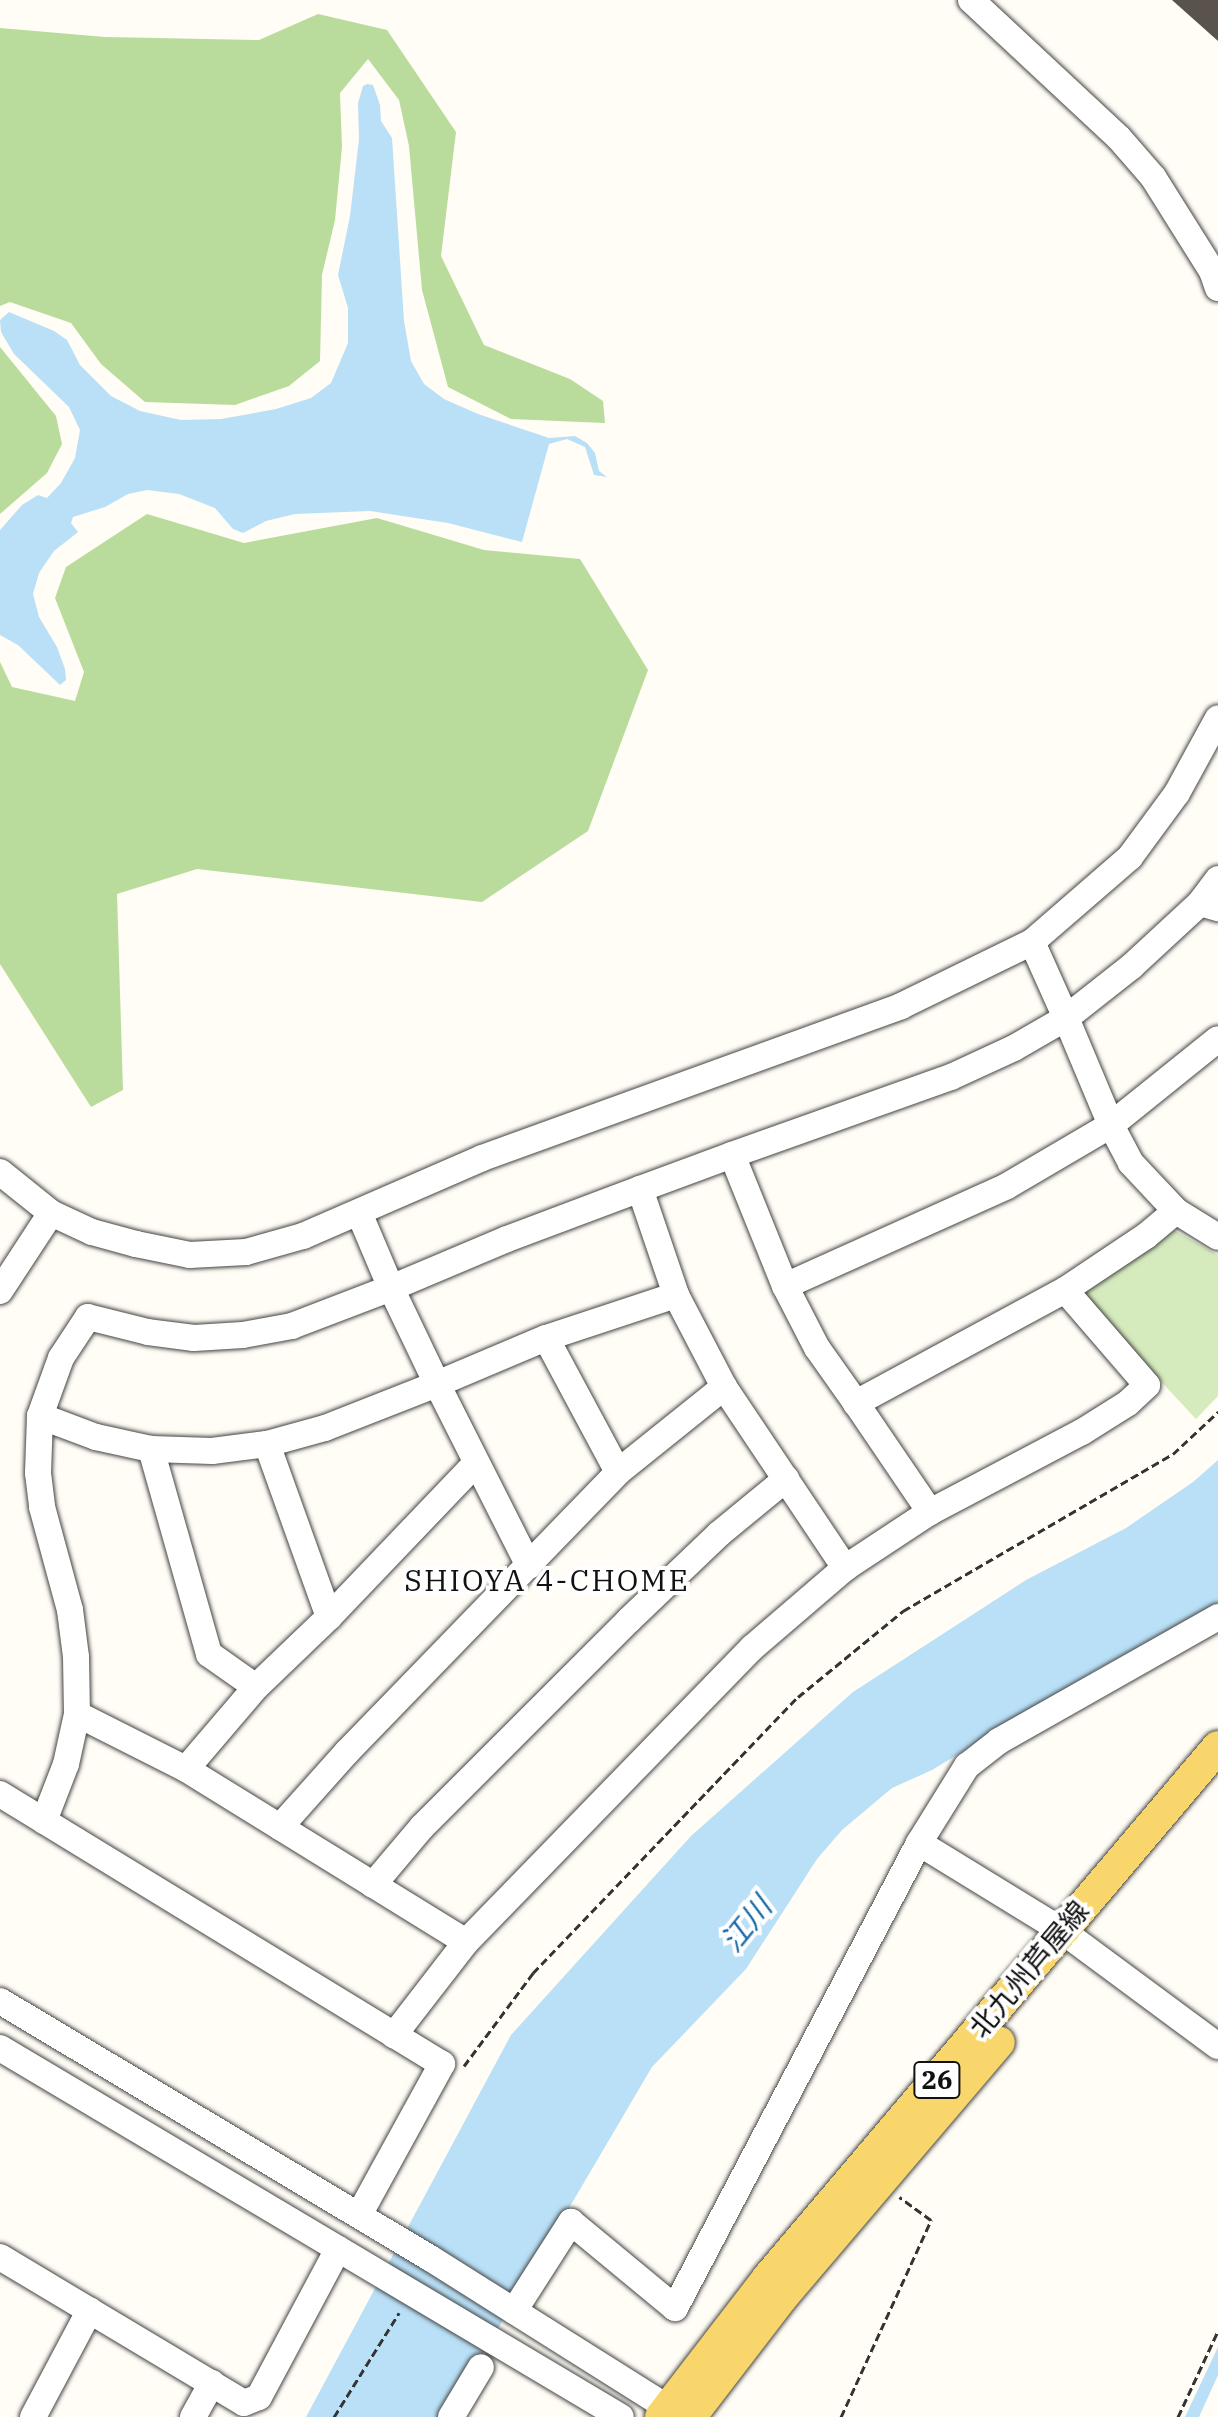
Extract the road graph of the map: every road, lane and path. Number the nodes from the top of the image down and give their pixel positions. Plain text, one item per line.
1 (971, 0) edge
2 (1216, 276) edge
3 (1218, 718) edge
4 (1218, 879) edge
5 (1209, 905) edge
6 (1032, 942) junction
7 (1066, 1018) junction
8 (1218, 1039) edge
9 (1111, 1125) junction
10 (732, 1155) junction
11 (0, 1172) edge
12 (640, 1189) junction
13 (1176, 1211) junction
14 (51, 1213) junction
15 (360, 1215) junction
16 (1218, 1237) edge
17 (785, 1286) junction
18 (391, 1288) junction
19 (1065, 1290) junction
20 (0, 1291) edge
21 (676, 1295) junction
22 (546, 1338) junction
23 (437, 1384) junction
24 (724, 1387) junction
25 (856, 1403) junction
26 (1218, 1412) edge
27 (40, 1416) junction
28 (267, 1444) junction
29 (151, 1449) junction
30 (476, 1463) junction
31 (618, 1472) junction
32 (786, 1479) junction
33 (930, 1512) junction
34 (529, 1566) junction
35 (845, 1568) junction
36 (329, 1617) junction
37 (1218, 1617) edge
38 (256, 1687) junction
39 (77, 1714) junction
40 (1218, 1747) edge
41 (186, 1769) junction
42 (1218, 1778) edge
43 (0, 1794) edge
44 (44, 1821) junction
45 (280, 1827) junction
46 (919, 1843) junction
47 (373, 1885) junction
48 (1069, 1937) junction
49 (466, 1942) junction
50 (0, 2001) edge
51 (394, 2035) junction
52 (1218, 2046) edge
53 (0, 2048) edge
54 (461, 2069) dead end
55 (879, 2183) junction
56 (359, 2215) junction
57 (338, 2249) junction
58 (0, 2257) edge
59 (430, 2258) junction
60 (412, 2293) junction
61 (90, 2310) junction
62 (514, 2311) junction
63 (1218, 2331) edge
64 (481, 2367) dead end
65 (212, 2383) junction
66 (673, 2414) edge
67 (33, 2417) edge
68 (193, 2417) edge
69 (334, 2417) edge
70 (451, 2417) edge
71 (621, 2417) edge
72 (841, 2417) edge
73 (1178, 2417) edge

1 - 2 street
3 - 6 street
4 - 5 street
5 - 7 street
6 - 7 street
6 - 15 street
7 - 9 street
7 - 10 street
8 - 9 street
9 - 13 street
9 - 17 street
10 - 12 street
10 - 17 street
11 - 14 street
12 - 18 street
12 - 21 street
13 - 16 street
13 - 19 street
14 - 15 street
14 - 20 street
15 - 18 street
17 - 25 street
18 - 23 street
18 - 27 street
19 - 25 street
19 - 33 street
21 - 22 street
21 - 24 street
22 - 23 street
22 - 31 street
23 - 28 street
23 - 30 street
24 - 31 street
24 - 32 street
25 - 33 street
26 - 54 path
27 - 29 street
27 - 39 street
28 - 29 street
28 - 36 street
29 - 38 street
30 - 34 street
30 - 36 street
31 - 34 street
32 - 35 street
32 - 47 street
33 - 35 street
34 - 45 street
35 - 49 street
36 - 38 street
37 - 46 street
38 - 41 street
39 - 41 street
39 - 44 street
40 - 48 main road, 北九州芦屋線 / 26
41 - 45 street
42 - 48 main road, 北九州芦屋線 / 26
43 - 44 street
44 - 51 street
45 - 47 street
46 - 48 street
46 - 62 street
47 - 49 street
48 - 52 street
48 - 55 main road, 北九州芦屋線 / 26
48 - 66 main road, 北九州芦屋線 / 26
49 - 51 street
50 - 56 street
51 - 56 street
53 - 57 street
55 - 66 main road, 北九州芦屋線 / 26
55 - 72 path
56 - 59 street
57 - 60 street
57 - 65 street
58 - 61 street
59 - 60 street
59 - 62 street
60 - 69 path
60 - 71 street
61 - 65 street
61 - 67 street
62 - 66 street
63 - 73 path
64 - 70 street
65 - 68 street

